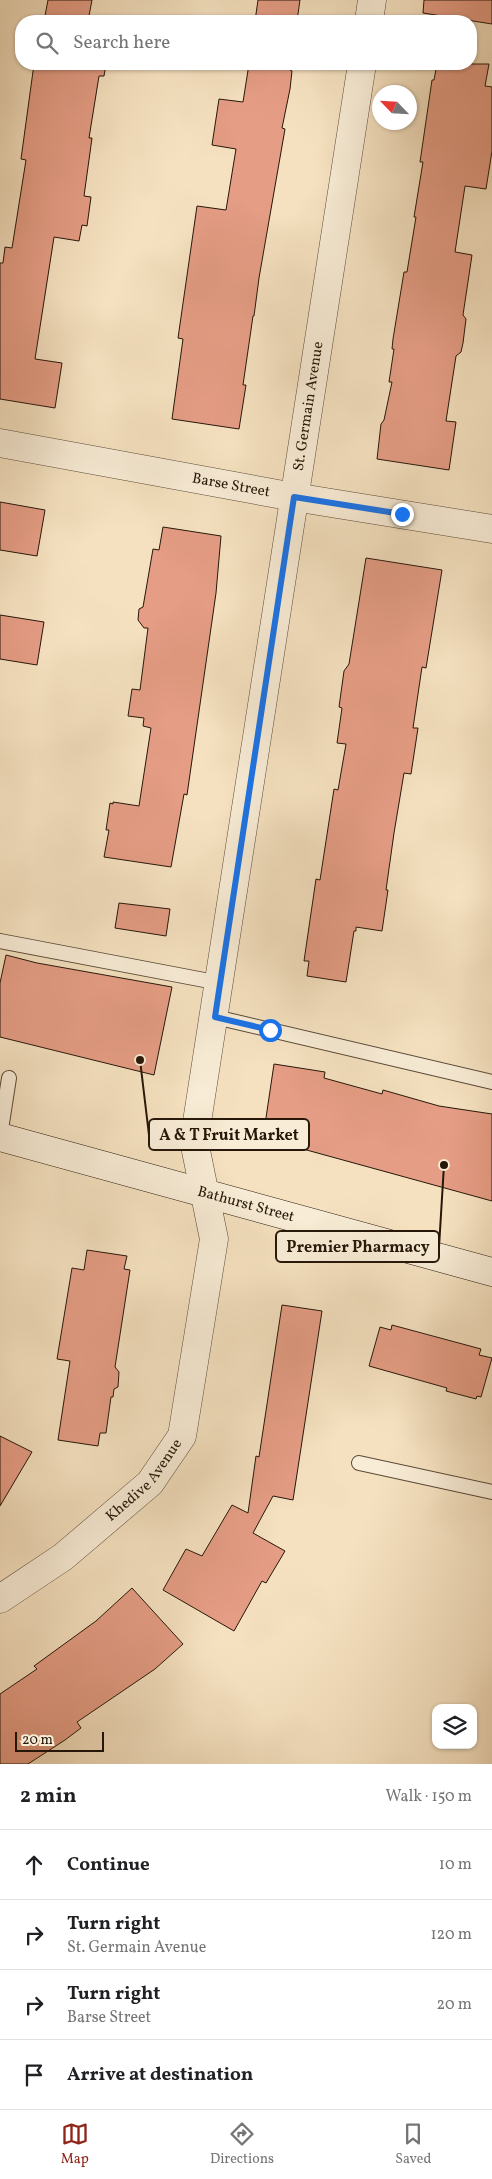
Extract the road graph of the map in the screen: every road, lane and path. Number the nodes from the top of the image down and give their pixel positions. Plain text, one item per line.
1 (372, 0) edge
2 (370, 15) edge
3 (361, 70) edge
4 (0, 444) edge
5 (294, 497) junction
6 (492, 529) edge
7 (0, 941) edge
8 (220, 983) junction
9 (215, 1017) junction
10 (9, 1078) dead end
11 (492, 1082) edge
12 (0, 1136) edge
13 (205, 1192) junction
14 (492, 1272) edge
15 (358, 1463) dead end
16 (492, 1492) edge
17 (0, 1599) edge

1 - 2 street
3 - 5 street, St. Germain Avenue
4 - 5 street, Barse Street
5 - 6 street, Barse Street
5 - 8 street, St. Germain Avenue
7 - 8 lane
8 - 9 street, St. Germain Avenue
9 - 11 lane
9 - 13 street, St. Germain Avenue
10 - 12 lane
12 - 13 street, Bathurst Street
13 - 14 street, Bathurst Street
13 - 17 street, Khedive Avenue
15 - 16 lane

